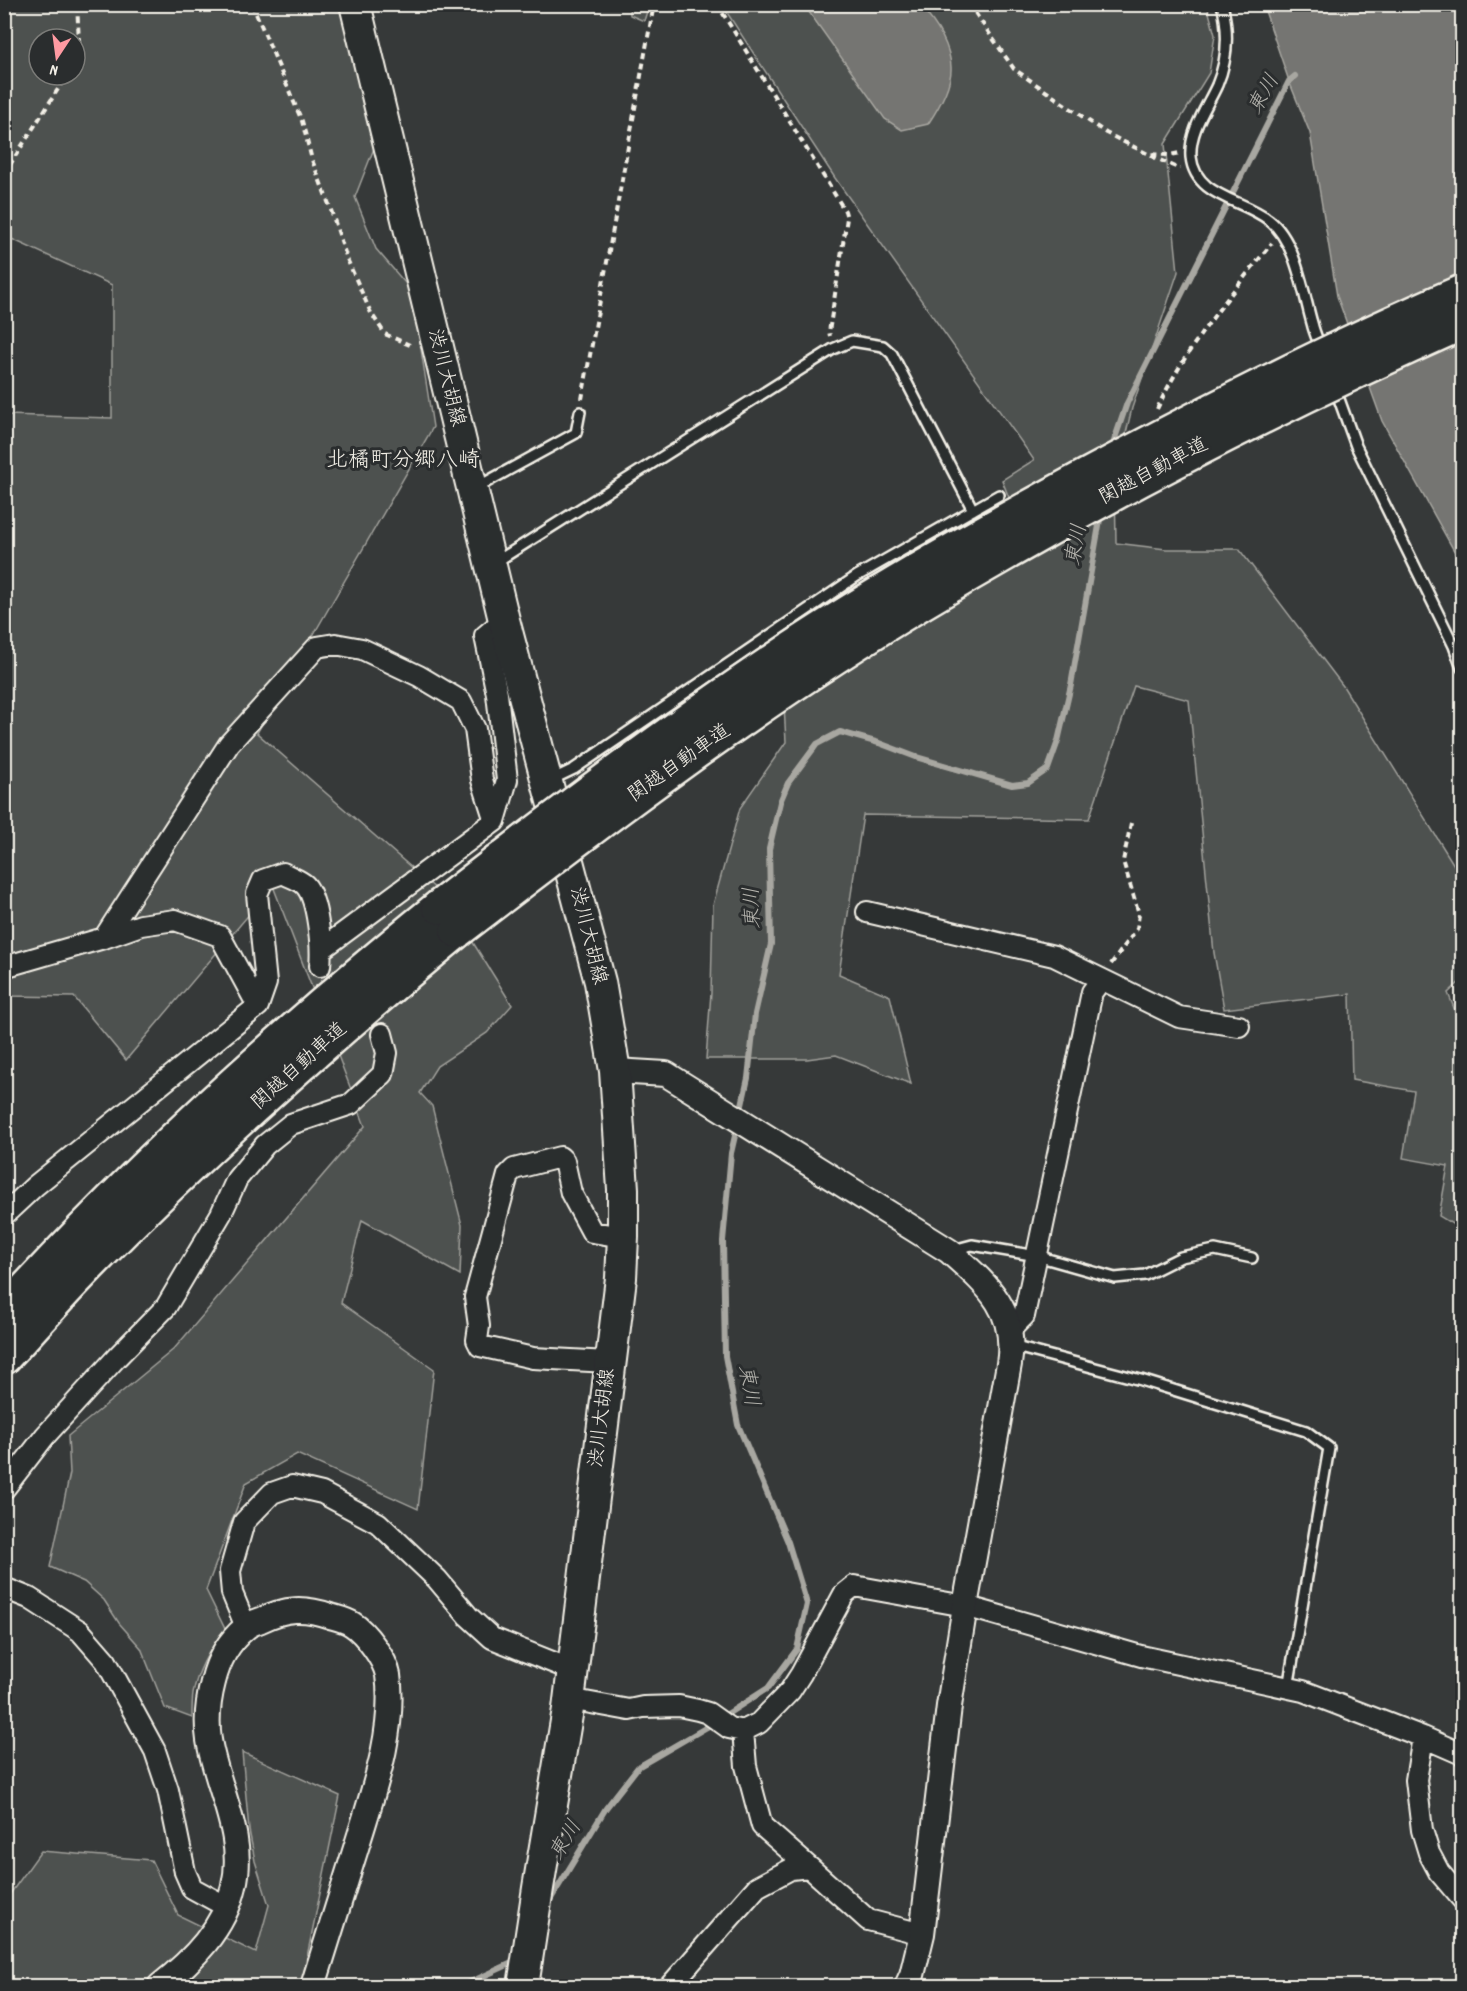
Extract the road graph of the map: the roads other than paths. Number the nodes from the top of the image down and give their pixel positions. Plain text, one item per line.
1 (355, 4) edge
2 (1222, 4) edge
3 (1462, 292) edge
4 (1462, 323) edge
5 (580, 412) road end
6 (472, 487) junction
7 (999, 495) dead end
8 (973, 510) junction
9 (500, 560) dead end
10 (504, 620) junction
11 (1462, 668) edge
12 (547, 781) junction
13 (495, 821) junction
14 (867, 912) dead end
15 (448, 919) junction
16 (104, 938) junction
17 (4, 967) edge
18 (1101, 980) junction
19 (258, 1006) junction
20 (1239, 1026) dead end
21 (382, 1034) tunnel mouth
22 (615, 1071) junction
23 (4, 1215) edge
24 (623, 1236) junction
25 (949, 1251) junction
26 (1037, 1256) junction
27 (1252, 1258) dead end
28 (4, 1313) edge
29 (1011, 1338) junction
30 (4, 1357) edge
31 (609, 1362) junction
32 (4, 1489) edge
33 (4, 1588) edge
34 (965, 1606) junction
35 (246, 1627) junction
36 (571, 1684) junction
37 (1288, 1688) junction
38 (736, 1729) junction
39 (1424, 1737) junction
40 (1462, 1754) edge
41 (809, 1867) junction
42 (1462, 1899) edge
43 (227, 1907) junction
44 (922, 1934) junction
45 (524, 1983) edge
46 (160, 1986) edge
47 (313, 1986) edge
48 (670, 1986) edge
49 (907, 1986) edge

1 - 6 main road, 渋川大胡線
2 - 11 lane
3 - 15 highway, 関越自動車道, bridge
4 - 15 highway, 関越自動車道, bridge
5 - 6 lane
6 - 10 main road, 渋川大胡線
7 - 8 lane
8 - 9 lane
8 - 12 lane
10 - 12 main road, 渋川大胡線
10 - 13 street
12 - 22 main road, 渋川大胡線
13 - 16 street
13 - 19 street
14 - 18 street
15 - 28 highway, 関越自動車道
15 - 30 highway, 関越自動車道
16 - 17 street
16 - 19 street
18 - 20 street
18 - 26 street
19 - 23 street
21 - 32 street
22 - 24 main road, 渋川大胡線
22 - 25 street
24 - 31 main road, 渋川大胡線
24 - 31 street
25 - 26 lane
25 - 29 street
26 - 27 lane
26 - 29 street
29 - 34 street
29 - 37 lane
31 - 36 main road, 渋川大胡線
33 - 43 street
34 - 37 street
34 - 38 street
34 - 44 street
35 - 36 street
35 - 43 street
35 - 47 street
36 - 38 street
36 - 45 main road, 渋川大胡線
37 - 39 street
38 - 41 street
39 - 40 street
39 - 42 street
41 - 44 street
41 - 48 street
43 - 46 street
44 - 49 street

